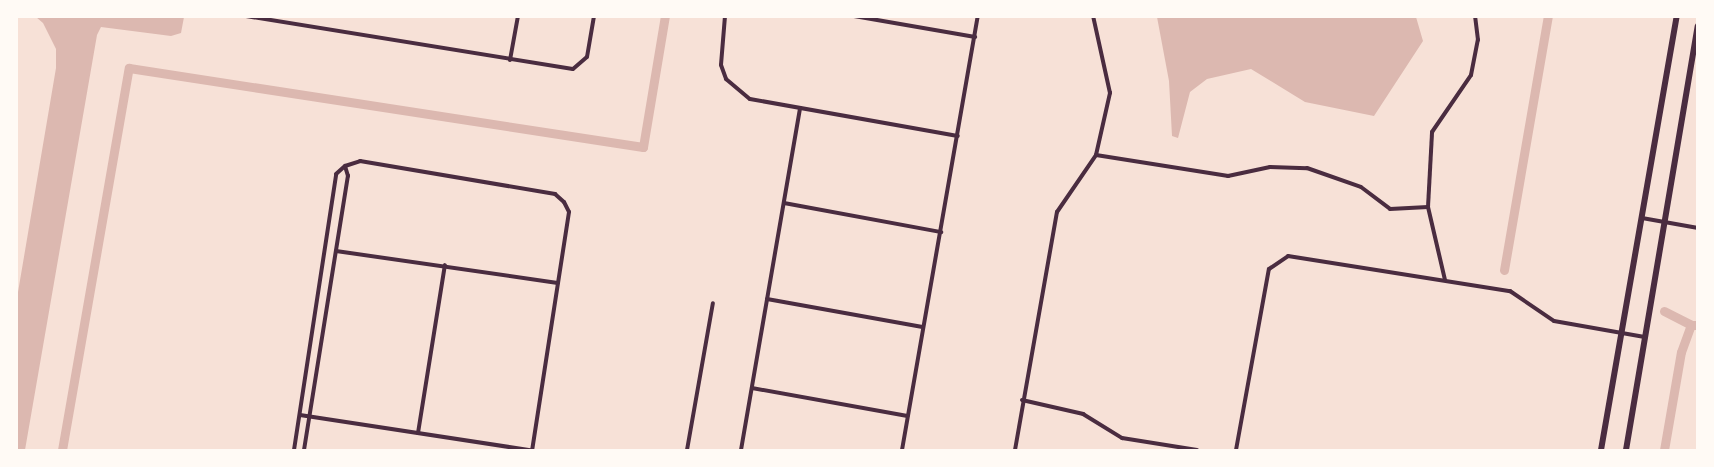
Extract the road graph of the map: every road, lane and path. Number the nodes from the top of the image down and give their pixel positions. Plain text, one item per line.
1 (246, 16) edge
2 (518, 16) edge
3 (594, 16) edge
4 (725, 16) edge
5 (854, 16) edge
6 (978, 16) edge
7 (1093, 16) edge
8 (1475, 16) edge
9 (1677, 16) edge
10 (1698, 26) edge
11 (975, 37) junction
12 (510, 60) junction
13 (800, 108) junction
14 (958, 136) junction
15 (1095, 155) junction
16 (345, 166) junction
17 (784, 203) junction
18 (1428, 207) junction
19 (1641, 217) junction
20 (1664, 222) junction
21 (1698, 228) edge
22 (941, 232) junction
23 (336, 251) junction
24 (445, 265) junction
25 (1445, 280) junction
26 (558, 283) junction
27 (767, 299) junction
28 (713, 303) dead end
29 (923, 327) junction
30 (1621, 334) junction
31 (1645, 337) junction
32 (752, 388) junction
33 (1022, 400) junction
34 (300, 415) junction
35 (310, 416) junction
36 (908, 416) junction
37 (418, 433) junction
38 (294, 450) edge
39 (304, 450) edge
40 (531, 450) edge
41 (687, 450) edge
42 (741, 450) edge
43 (902, 450) edge
44 (1015, 450) edge
45 (1197, 450) edge
46 (1236, 450) edge
47 (1601, 450) edge
48 (1626, 450) edge

1 - 12 street
2 - 12 street
3 - 12 street
4 - 13 street
5 - 11 street
6 - 11 street
7 - 15 street
8 - 18 street
9 - 19 main road
10 - 20 main road
11 - 14 street
13 - 14 street
13 - 17 street
14 - 22 street
15 - 18 street
15 - 33 street
16 - 23 street
16 - 26 street
16 - 34 street
17 - 22 street
17 - 27 street
18 - 25 street
19 - 20 street
19 - 30 main road
20 - 21 street
20 - 31 main road
22 - 29 street
23 - 24 street
23 - 35 street
24 - 26 street
24 - 37 street
25 - 30 street
25 - 46 street
26 - 40 street
27 - 29 street
27 - 32 street
28 - 41 street
29 - 36 street
30 - 31 street
30 - 47 main road
31 - 48 main road
32 - 36 street
32 - 42 street
33 - 44 street
33 - 45 street
34 - 35 street
34 - 38 street
35 - 37 street
35 - 39 street
36 - 43 street
37 - 40 street

